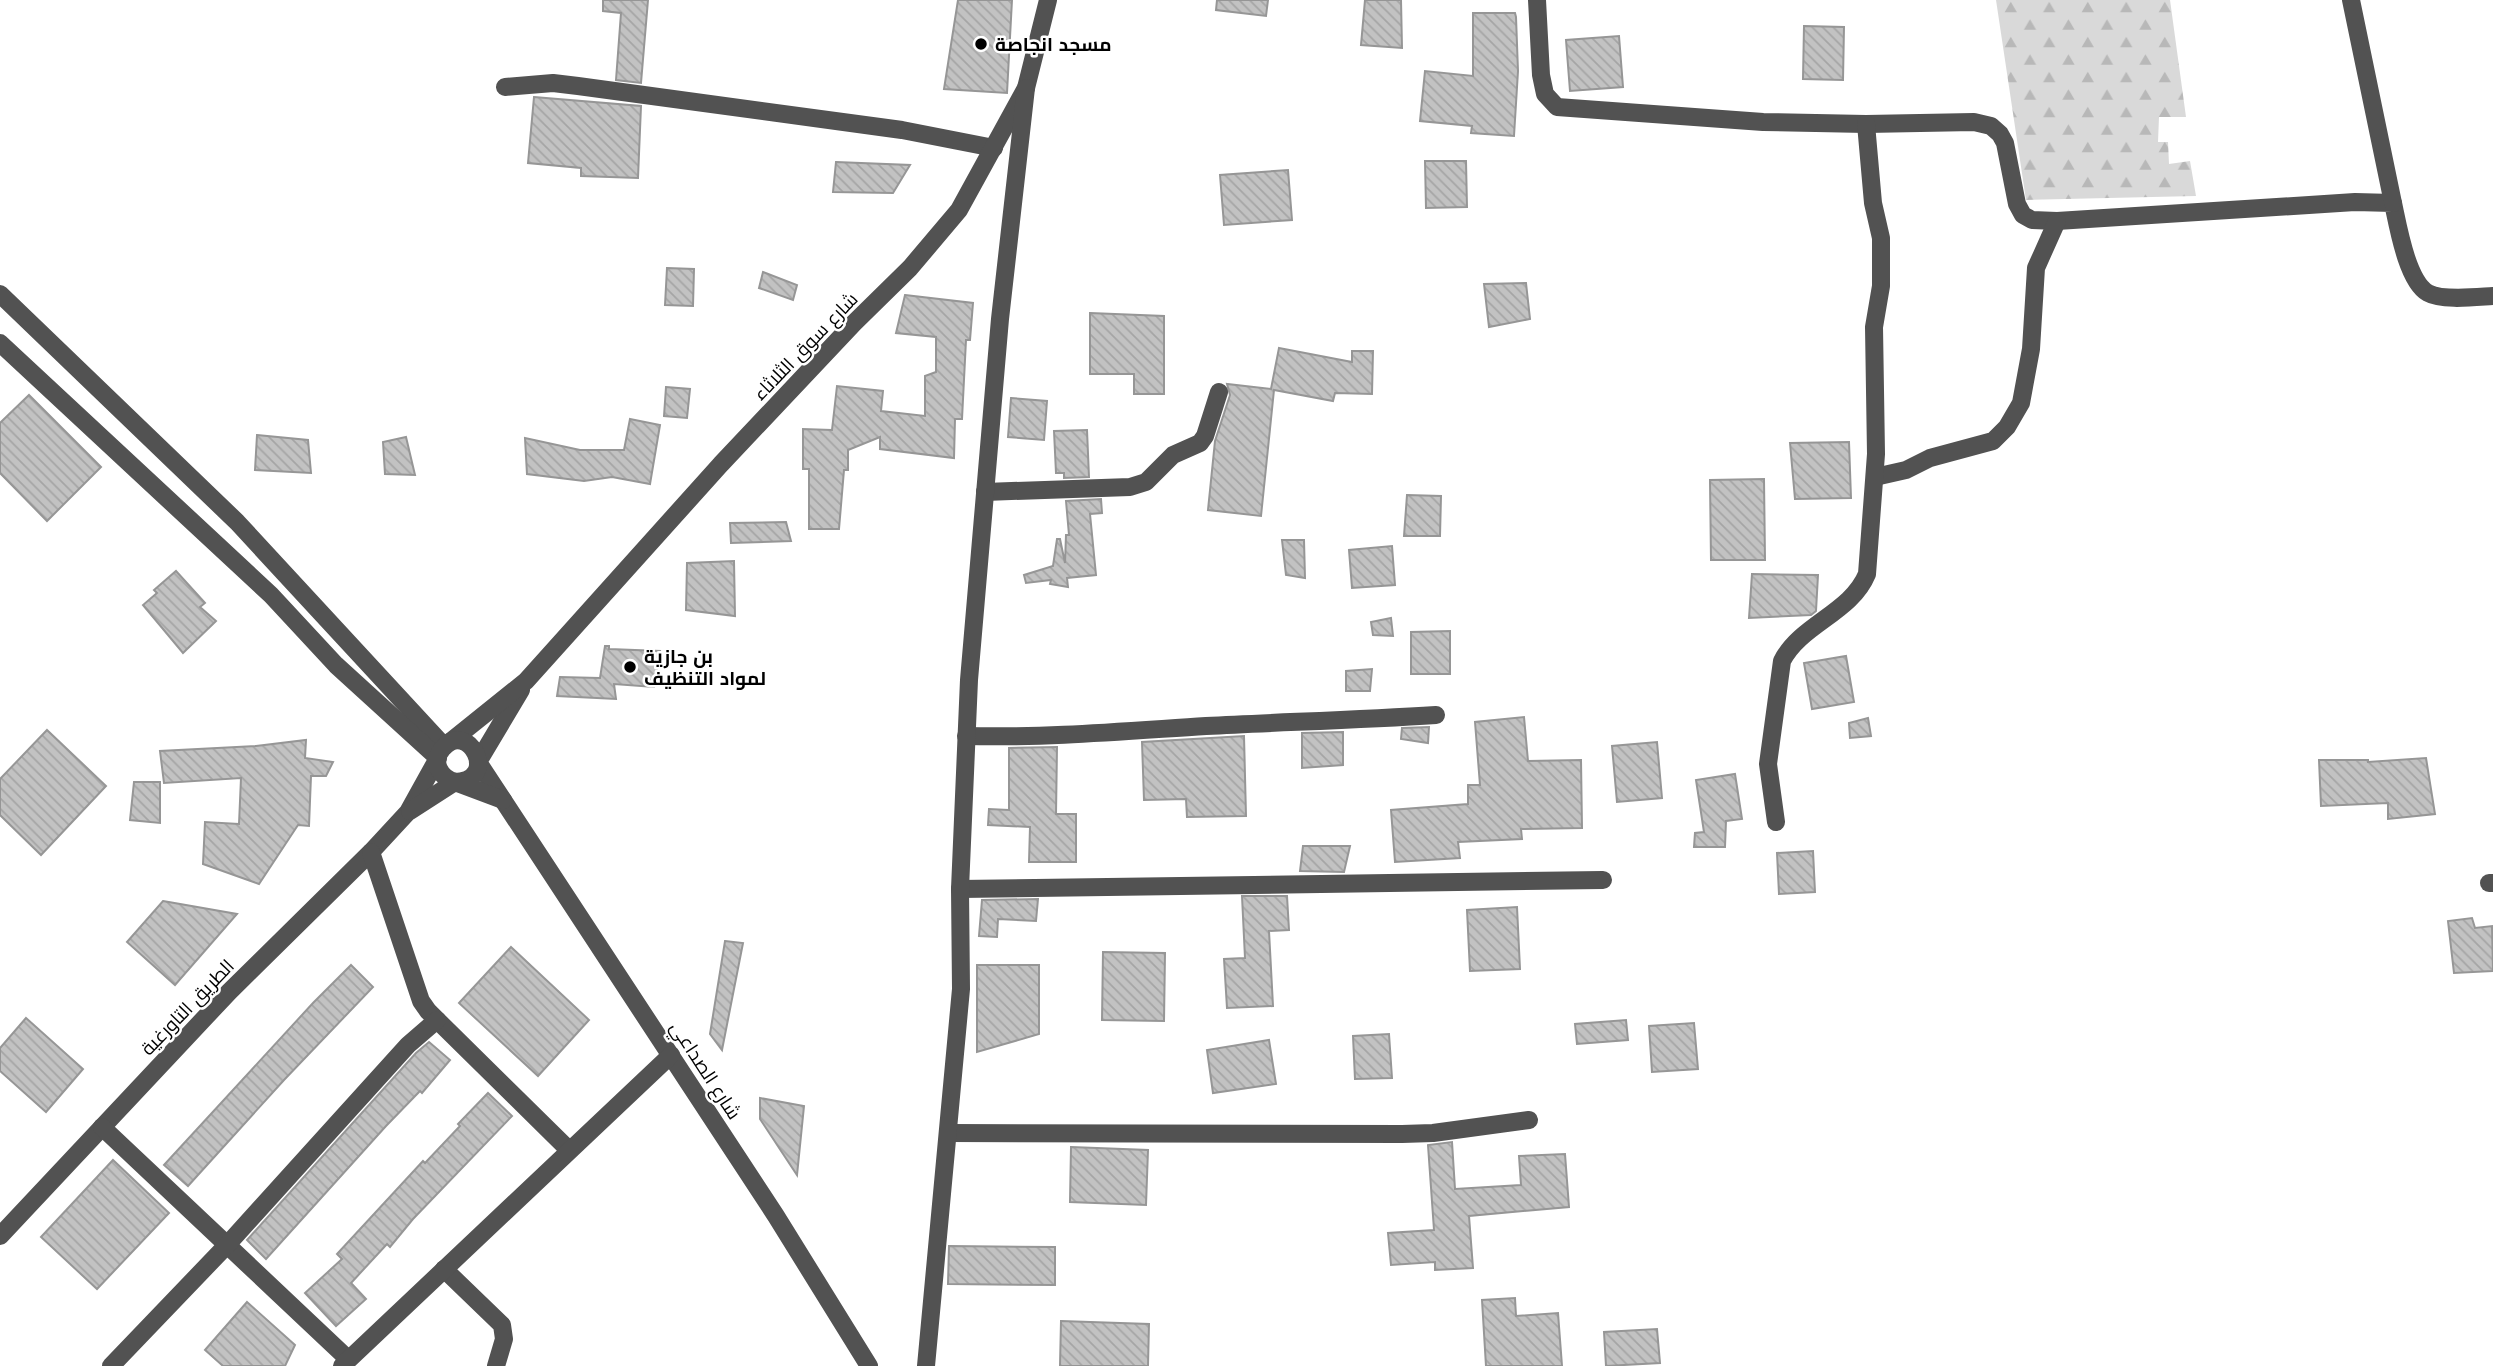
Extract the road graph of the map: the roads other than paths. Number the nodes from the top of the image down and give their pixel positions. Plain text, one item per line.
1 (1048, 0) edge
2 (1537, 0) edge
3 (2351, 0) edge
4 (505, 87) dead end
5 (1026, 88) junction
6 (1866, 124) junction
7 (995, 148) junction
8 (2393, 203) junction
9 (2057, 221) junction
10 (0, 294) edge
11 (2493, 296) edge
12 (0, 344) edge
13 (1219, 392) dead end
14 (1875, 477) junction
15 (985, 492) junction
16 (526, 681) junction
17 (1436, 715) dead end
18 (966, 736) junction
19 (444, 749) junction
20 (478, 762) junction
21 (456, 782) junction
22 (503, 800) junction
23 (408, 812) junction
24 (1776, 822) dead end
25 (371, 852) junction
26 (1603, 880) dead end
27 (960, 889) junction
28 (437, 1020) junction
29 (671, 1055) junction
30 (1529, 1120) dead end
31 (102, 1127) junction
32 (948, 1133) junction
33 (569, 1150) junction
34 (0, 1236) edge
35 (227, 1245) junction
36 (444, 1269) junction
37 (345, 1363) edge
38 (111, 1366) edge
39 (496, 1366) edge
40 (869, 1366) edge
41 (926, 1366) edge

1 - 5 street, شارع سوق الثلاثاء
2 - 6 street
3 - 8 street
4 - 7 street
5 - 7 street, شارع سوق الثلاثاء
5 - 15 street
6 - 9 street
6 - 14 street
7 - 16 street, شارع سوق الثلاثاء
8 - 9 street
8 - 11 street
9 - 14 street
10 - 19 street
12 - 19 street
13 - 15 street
14 - 24 street
15 - 18 street
16 - 19 street
16 - 20 street
17 - 18 street
18 - 27 street
19 - 20 street
19 - 21 street
19 - 23 street
20 - 21 street
20 - 22 street, شارع الصداعي
21 - 22 street
21 - 23 street
22 - 29 street, شارع الصداعي
23 - 25 street, الطريق التاورغية
25 - 28 street
25 - 31 street, الطريق التاورغية
26 - 27 street
27 - 32 street
28 - 33 street
28 - 35 street
29 - 33 street
29 - 40 street, شارع الصداعي
30 - 32 street
31 - 34 street, الطريق التاورغية
31 - 35 street
32 - 41 street
33 - 36 street
35 - 37 street
35 - 38 street
36 - 37 street
36 - 39 street

